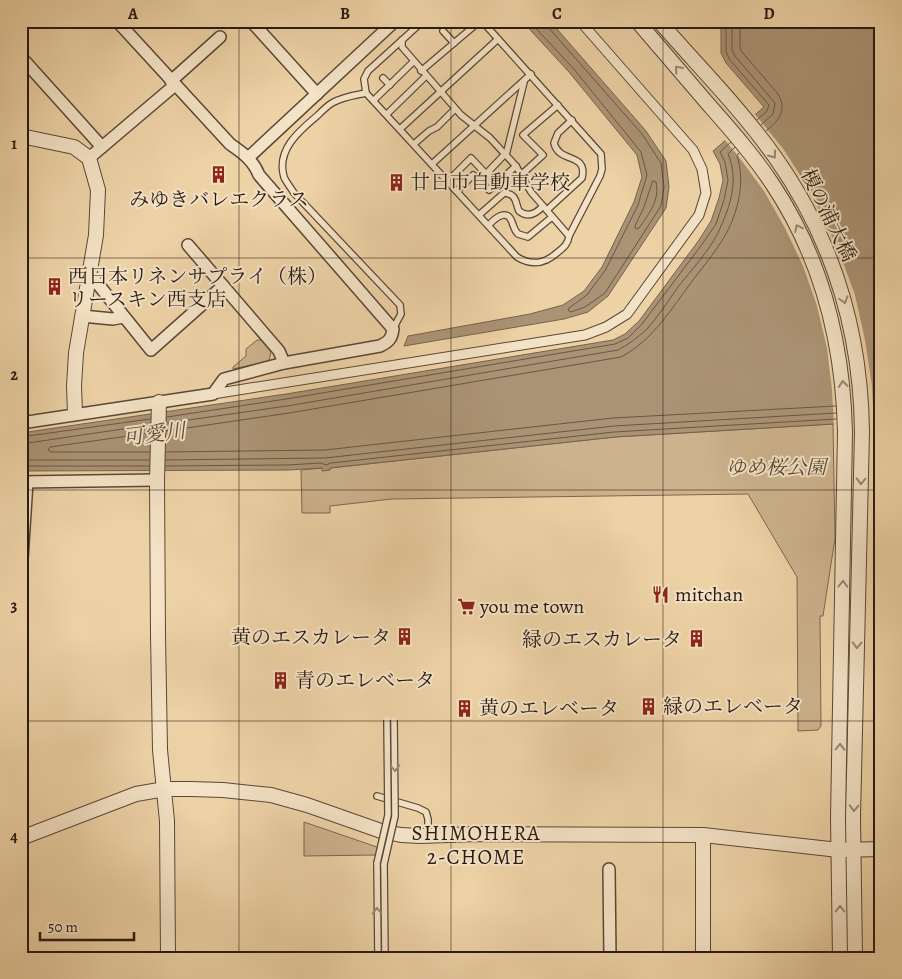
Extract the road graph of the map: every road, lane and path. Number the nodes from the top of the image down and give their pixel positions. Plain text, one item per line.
1 (117, 21) edge
2 (251, 21) edge
3 (423, 21) edge
4 (481, 21) edge
5 (580, 21) edge
6 (637, 21) edge
7 (659, 21) edge
8 (390, 23) edge
9 (443, 31) dead end
10 (220, 37) dead end
11 (498, 39) junction
12 (402, 40) junction
13 (454, 43) junction
14 (21, 57) edge
15 (413, 62) junction
16 (421, 71) junction
17 (531, 74) junction
18 (426, 76) junction
19 (383, 78) dead end
20 (524, 81) junction
21 (173, 83) junction
22 (390, 85) junction
23 (440, 92) junction
24 (366, 93) junction
25 (317, 94) junction
26 (374, 100) junction
27 (558, 104) junction
28 (455, 109) junction
29 (387, 114) junction
30 (572, 120) junction
31 (474, 126) junction
32 (400, 129) junction
33 (21, 136) edge
34 (414, 144) junction
35 (102, 147) junction
36 (505, 154) junction
37 (249, 157) junction
38 (88, 158) junction
39 (432, 164) junction
40 (516, 166) junction
41 (521, 175) junction
42 (448, 181) junction
43 (457, 191) junction
44 (545, 208) junction
45 (479, 216) junction
46 (552, 217) junction
47 (489, 225) junction
48 (569, 236) junction
49 (188, 245) dead end
50 (89, 273) junction
51 (223, 286) junction
52 (82, 316) junction
53 (123, 318) junction
54 (393, 329) junction
55 (284, 363) junction
56 (213, 394) junction
57 (158, 406) junction
58 (75, 414) junction
59 (21, 423) edge
60 (157, 476) junction
61 (24, 482) edge
62 (21, 574) edge
63 (387, 720) dead end
64 (394, 720) dead end
65 (165, 789) junction
66 (377, 796) dead end
67 (428, 836) junction
68 (703, 836) junction
69 (21, 838) edge
70 (854, 849) junction
71 (881, 849) edge
72 (839, 850) junction
73 (609, 869) dead end
74 (168, 958) edge
75 (378, 958) edge
76 (385, 958) edge
77 (610, 958) edge
78 (703, 958) edge
79 (840, 958) edge
80 (855, 958) edge

1 - 21 street
2 - 25 street
3 - 12 lane
4 - 11 lane
4 - 13 lane
5 - 56 street
72 -> 6 street, 榎の浦大橋
7 -> 70 street, 榎の浦大橋
8 - 25 street
9 - 13 lane
10 - 21 street
11 - 17 lane
11 - 23 lane
12 - 15 lane
12 - 24 lane
13 - 16 lane
14 - 35 street
15 - 16 lane
15 - 22 lane
16 - 18 lane
17 - 20 lane
17 - 27 lane
18 - 23 lane
18 - 29 lane
19 - 22 lane
20 - 31 lane
20 - 36 lane
21 - 35 street
21 - 37 street
22 - 26 lane
23 - 28 lane
23 - 32 lane
24 - 26 lane
24 - 54 lane
25 - 37 street
26 - 29 lane
27 - 30 lane
27 - 41 lane
28 - 31 lane
28 - 34 lane
29 - 32 lane
30 - 44 lane
30 - 48 lane
31 - 36 lane
31 - 39 lane
32 - 34 lane
33 - 38 street
34 - 39 lane
35 - 38 street
36 - 40 lane
36 - 42 lane
37 - 54 street
38 - 50 street
39 - 42 lane
40 - 41 lane
40 - 43 lane
41 - 44 lane
42 - 43 lane
43 - 45 lane
44 - 45 lane
44 - 46 lane
45 - 47 lane
46 - 47 lane
46 - 48 lane
47 - 48 lane
49 - 51 street
50 - 52 street
50 - 53 street
51 - 53 street
51 - 55 street
52 - 53 street
52 - 58 street
54 - 55 street
55 - 56 street
56 - 57 street
57 - 58 street
57 - 60 street
58 - 59 street
60 - 61 street
60 - 65 street
61 - 62 street
75 -> 63 lane, bridge
64 -> 76 lane, bridge
65 - 67 street
65 - 69 street
65 - 74 street
66 - 67 lane
67 - 68 street
68 - 72 street
68 - 78 street
70 - 71 street
70 - 72 street
70 - 80 street, 榎の浦大橋
79 -> 72 street, 榎の浦大橋
73 - 77 street

